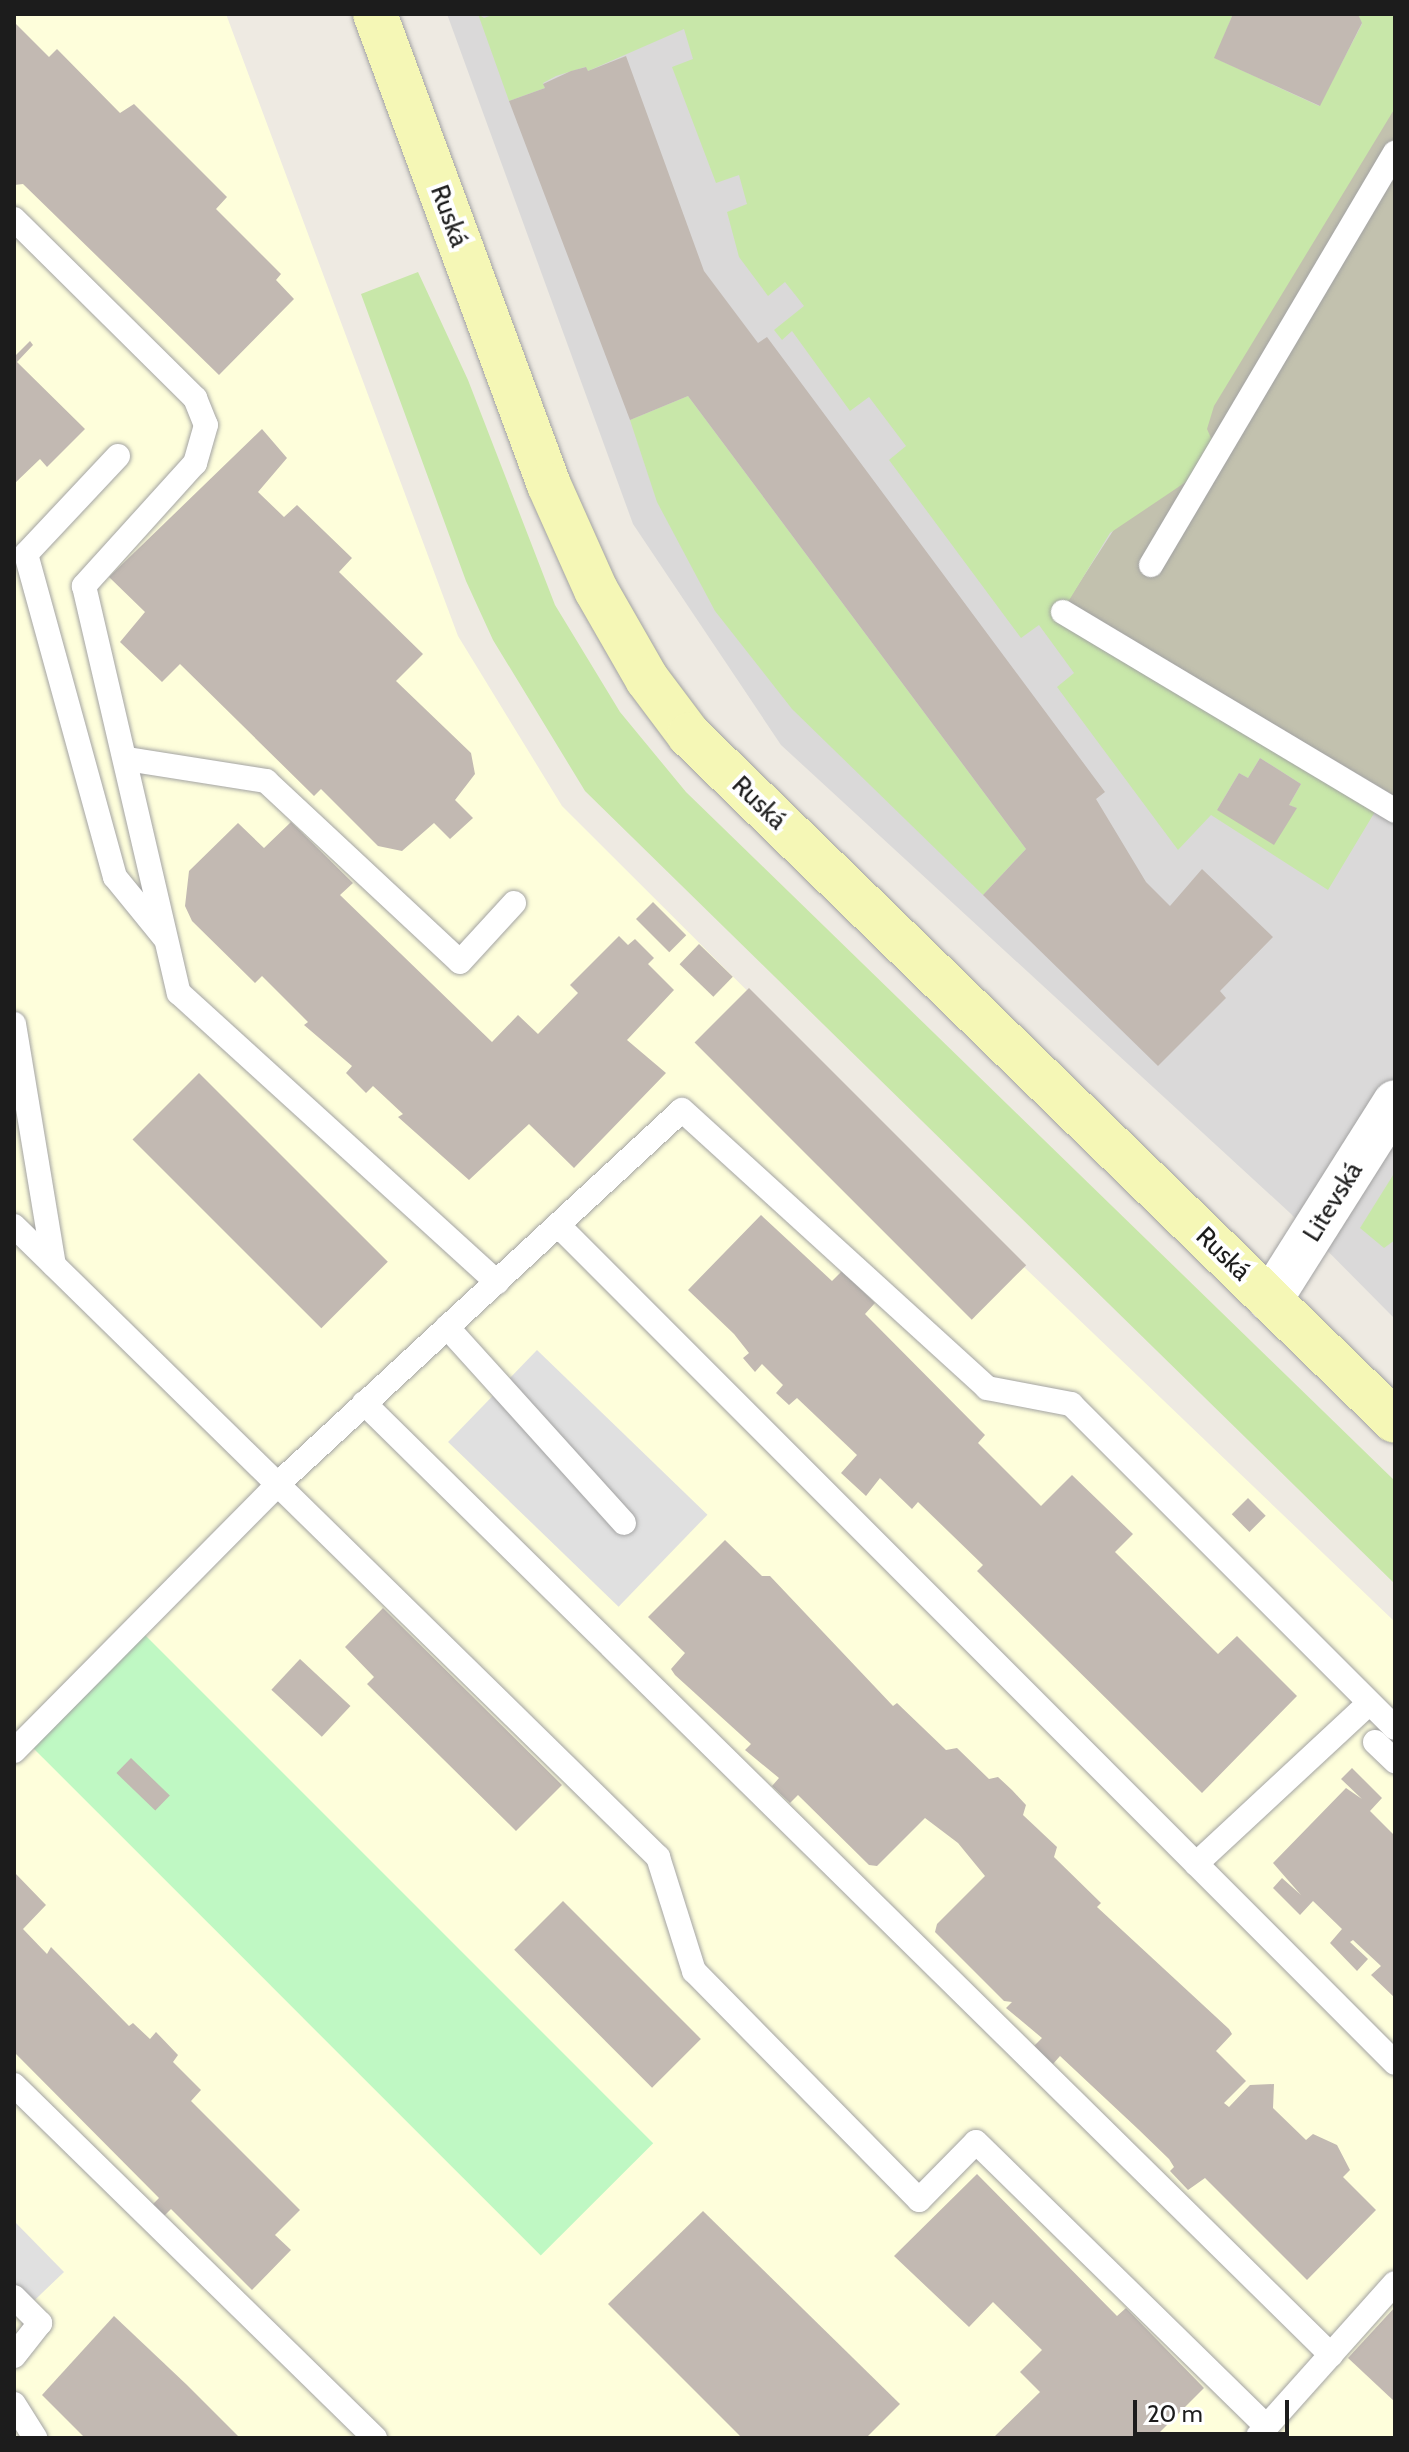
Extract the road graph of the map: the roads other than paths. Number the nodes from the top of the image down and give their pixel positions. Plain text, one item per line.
1 (375, 14) edge
2 (1395, 153) edge
3 (14, 219) edge
4 (118, 456) dead end
5 (1151, 565) dead end
6 (1063, 612) dead end
7 (127, 759) junction
8 (1395, 811) edge
9 (514, 903) dead end
10 (168, 942) junction
11 (14, 1024) edge
12 (1395, 1102) edge
13 (558, 1225) junction
14 (14, 1226) edge
15 (54, 1265) junction
16 (497, 1282) junction
17 (1270, 1300) junction
18 (447, 1327) junction
19 (364, 1403) junction
20 (1395, 1421) edge
21 (279, 1483) junction
22 (624, 1523) dead end
23 (1369, 1703) junction
24 (1385, 1735) edge
25 (14, 1751) edge
26 (1395, 1761) edge
27 (1196, 1864) junction
28 (1395, 2063) edge
29 (14, 2085) edge
30 (1395, 2283) edge
31 (14, 2297) edge
32 (1331, 2355) junction
33 (14, 2356) edge
34 (14, 2404) edge
35 (1262, 2432) edge
36 (35, 2438) edge
37 (375, 2438) edge

1 - 17 street, Ruská
2 - 5 lane
3 - 7 lane
4 - 10 lane
6 - 8 lane
7 - 9 lane
7 - 10 lane
10 - 16 lane
11 - 15 lane
12 - 17 street, Litevská
13 - 16 lane
13 - 23 lane
13 - 27 lane
14 - 15 lane
15 - 21 lane
16 - 18 lane
17 - 20 street, Ruská
18 - 19 lane
18 - 22 lane
19 - 21 lane
19 - 32 lane
21 - 25 lane
21 - 35 lane
23 - 24 lane
23 - 27 lane
24 - 26 lane
27 - 28 lane
29 - 37 lane
30 - 32 lane
31 - 33 lane
32 - 35 lane
34 - 36 lane

